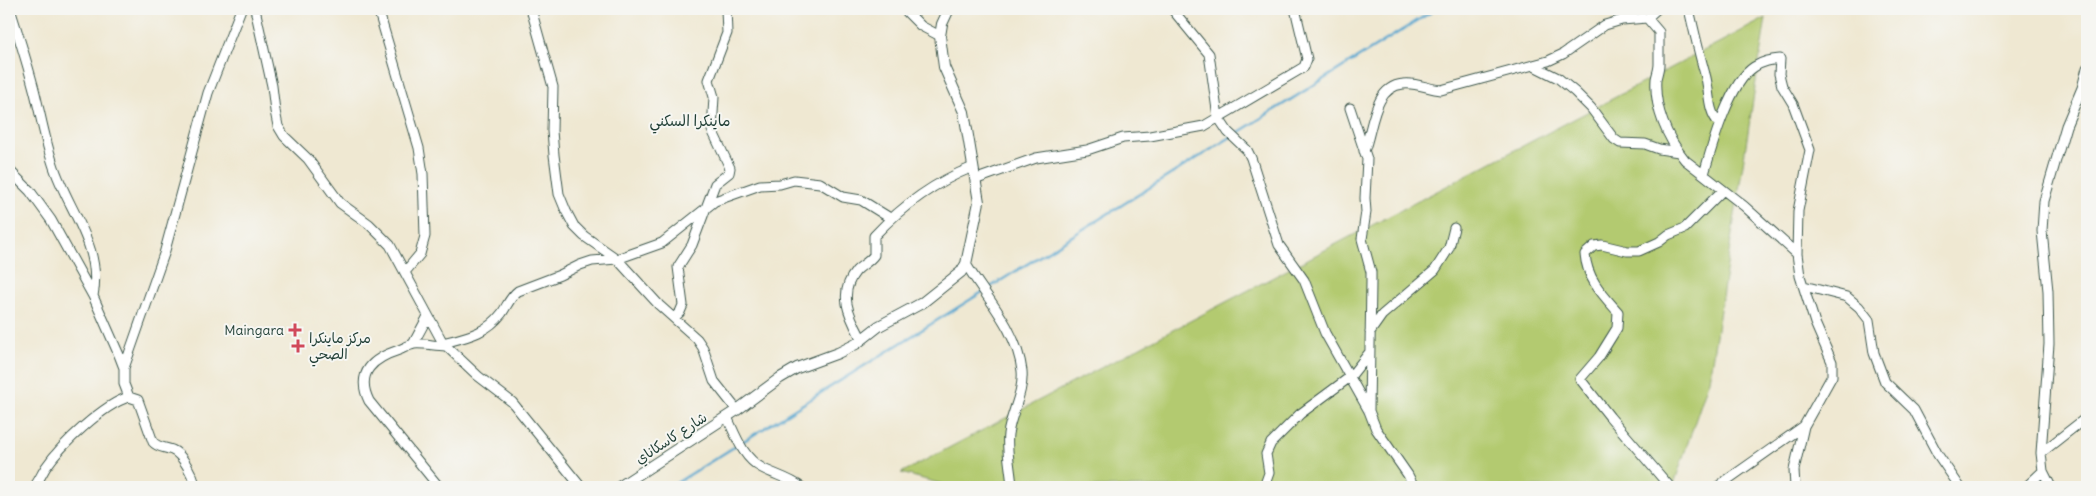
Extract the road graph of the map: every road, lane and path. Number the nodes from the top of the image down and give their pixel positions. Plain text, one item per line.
1 (10, 9) edge
2 (241, 9) edge
3 (254, 9) edge
4 (378, 9) edge
5 (531, 9) edge
6 (726, 9) edge
7 (904, 9) edge
8 (948, 9) edge
9 (1172, 9) edge
10 (1298, 9) edge
11 (1657, 9) edge
12 (1689, 9) edge
13 (1647, 18) junction
14 (940, 36) junction
15 (1534, 66) junction
16 (2087, 68) edge
17 (1350, 108) dead end
18 (1218, 117) junction
19 (1719, 123) junction
20 (1364, 151) junction
21 (1679, 152) junction
22 (973, 167) junction
23 (9, 170) edge
24 (1704, 174) junction
25 (977, 179) junction
26 (1723, 190) junction
27 (707, 206) junction
28 (890, 218) junction
29 (1454, 228) dead end
30 (1797, 254) junction
31 (618, 259) junction
32 (966, 264) junction
33 (405, 272) junction
34 (1804, 286) junction
35 (93, 296) junction
36 (428, 316) junction
37 (674, 318) junction
38 (1370, 333) junction
39 (861, 338) junction
40 (413, 344) junction
41 (444, 345) junction
42 (1369, 353) junction
43 (124, 368) junction
44 (1350, 377) junction
45 (129, 397) junction
46 (737, 410) junction
47 (1369, 411) junction
48 (727, 417) junction
49 (2087, 417) edge
50 (1804, 426) junction
51 (2041, 453) junction
52 (2043, 471) junction
53 (34, 487) edge
54 (196, 487) edge
55 (439, 487) edge
56 (581, 487) edge
57 (619, 487) edge
58 (801, 487) edge
59 (1012, 487) edge
60 (1264, 487) edge
61 (1414, 487) edge
62 (1670, 487) edge
63 (1717, 487) edge
64 (1795, 487) edge
65 (1960, 487) edge
66 (2026, 487) edge
67 (2051, 487) edge

1 - 35 street
2 - 43 street
3 - 33 street
4 - 33 street
5 - 31 street
6 - 27 street
7 - 14 street
8 - 14 street
9 - 18 street
10 - 18 street
11 - 13 street
12 - 19 street
13 - 15 street
13 - 21 street
14 - 22 street
15 - 20 street
15 - 21 street
16 - 51 street
17 - 20 street
18 - 25 street
18 - 44 street
19 - 24 street
19 - 30 street
20 - 38 street
21 - 24 street
22 - 25 street
22 - 28 street
23 - 35 street
24 - 26 street
25 - 32 street
26 - 30 street
26 - 62 street
27 - 28 street
27 - 31 street
27 - 37 street
28 - 39 street
29 - 38 street
30 - 34 street
31 - 37 street
31 - 41 street
32 - 39 street, شارع كاسكاناي
32 - 59 street
33 - 36 street
34 - 50 street
34 - 65 street
35 - 43 street
36 - 40 street
36 - 41 street
37 - 46 street
38 - 42 street
39 - 46 street, شارع كاسكاناي
40 - 41 street
40 - 55 street
41 - 56 street
42 - 44 street
42 - 47 street
43 - 45 street
44 - 47 street
44 - 60 street
45 - 53 street
45 - 54 street
46 - 48 street, شارع كاسكاناي
47 - 61 street
48 - 57 street, شارع كاسكاناي
48 - 58 street
49 - 51 street
50 - 63 street
50 - 64 street
51 - 52 street
52 - 66 street
52 - 67 street

